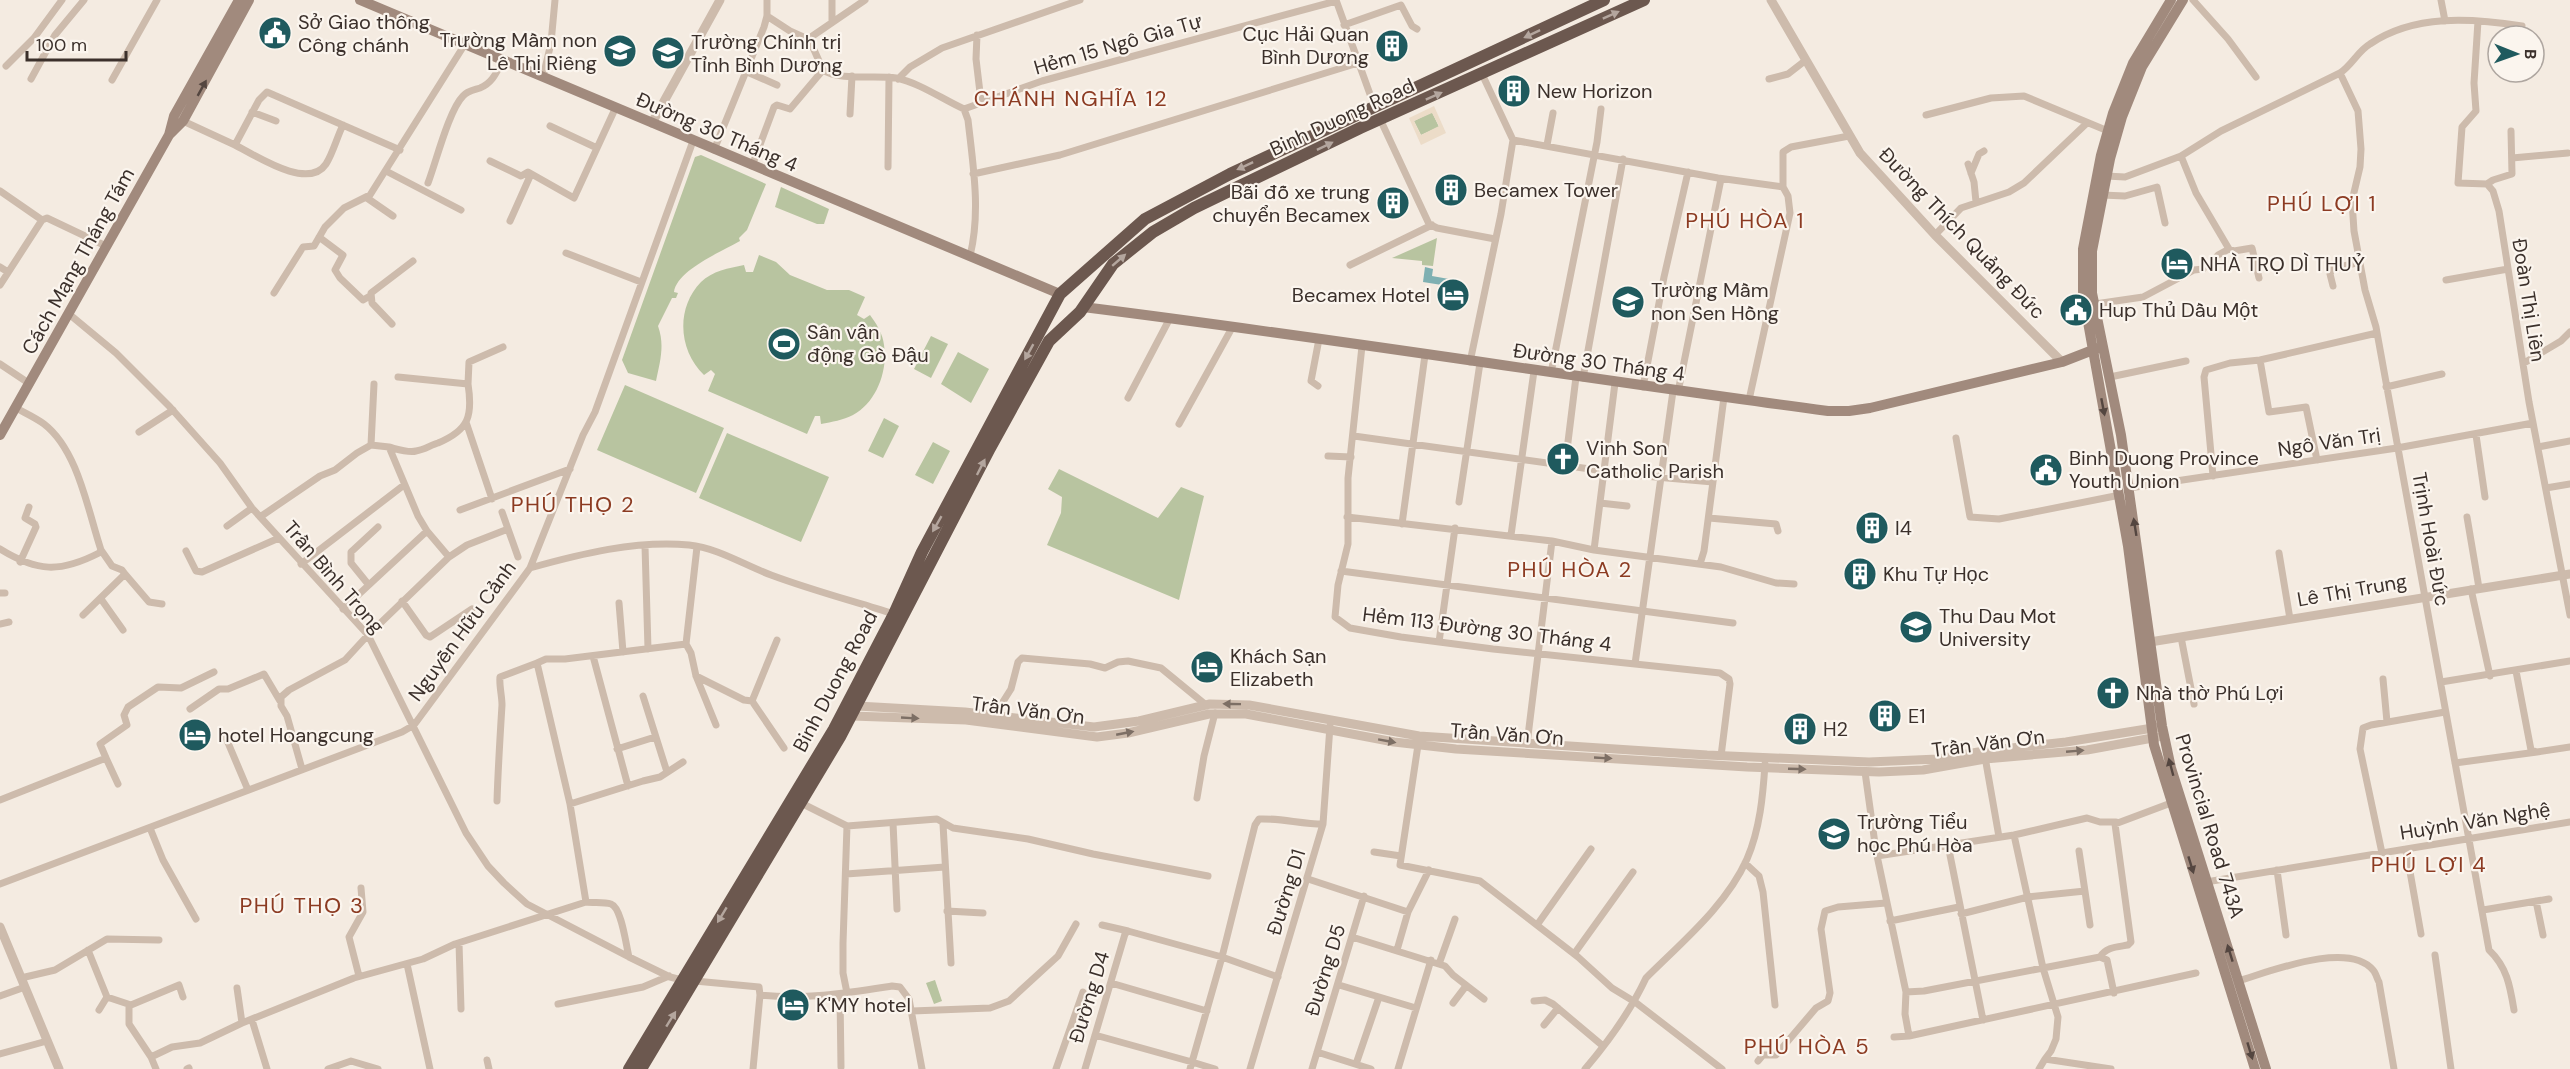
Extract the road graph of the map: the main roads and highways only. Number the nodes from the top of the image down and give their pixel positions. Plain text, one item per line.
1 (239, 0) edge
2 (249, 0) edge
3 (360, 0) edge
4 (1604, 0) edge
5 (1644, 0) edge
6 (2171, 0) edge
7 (2183, 0) edge
8 (1378, 113) junction
9 (169, 135) junction
10 (1061, 295) junction
11 (1080, 311) junction
12 (2098, 348) junction
13 (0, 435) edge
14 (2124, 492) junction
15 (2157, 732) junction
16 (2202, 883) junction
17 (675, 978) junction
18 (695, 981) junction
19 (629, 1069) edge
20 (640, 1069) edge
21 (2255, 1069) edge
22 (2266, 1069) edge

1 - 9 main road, Cách Mạng Tháng Tám
9 -> 2 main road, Cách Mạng Tháng Tám
3 - 10 main road, Đường 30 Tháng 4
4 -> 8 highway, Binh Duong Road
8 -> 5 highway, Binh Duong Road
6 - 12 main road, Provincial Road 743A
7 - 12 main road, Provincial Road 743A
8 -> 10 highway, Binh Duong Road
11 -> 8 highway, Binh Duong Road
9 - 13 main road, Cách Mạng Tháng Tám
10 - 11 highway
10 - 11 highway
10 -> 17 highway, Binh Duong Road
11 - 12 main road, Đường 30 Tháng 4
18 -> 11 highway, Binh Duong Road
12 -> 14 main road, Provincial Road 743A
12 - 14 main road, Provincial Road 743A
14 - 15 main road, Provincial Road 743A
16 -> 15 main road, Provincial Road 743A
15 -> 16 main road, Provincial Road 743A
16 -> 21 main road, Provincial Road 743A
22 -> 16 main road, Provincial Road 743A
17 - 18 highway
17 - 19 highway, Binh Duong Road
20 -> 18 highway, Binh Duong Road

